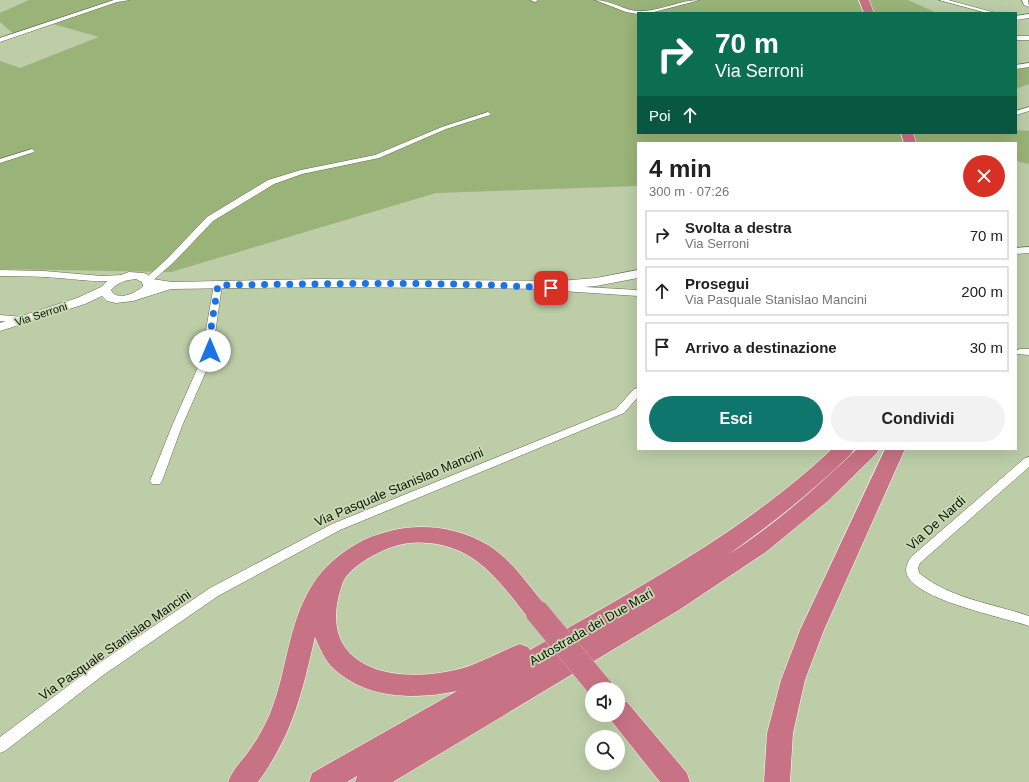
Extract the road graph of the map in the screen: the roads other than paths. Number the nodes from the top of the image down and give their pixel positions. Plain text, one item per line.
1 (127, 0) edge
2 (598, 0) edge
3 (697, 0) edge
4 (942, 0) edge
5 (1025, 0) edge
6 (1029, 5) edge
7 (989, 12) edge
8 (1029, 16) edge
9 (1017, 18) edge
10 (1017, 33) edge
11 (1027, 38) edge
12 (0, 40) edge
13 (1029, 65) edge
14 (1017, 68) edge
15 (1029, 109) edge
16 (1017, 112) edge
17 (488, 114) dead end
18 (32, 151) dead end
19 (0, 161) edge
20 (1029, 250) edge
21 (1017, 251) edge
22 (0, 273) edge
23 (637, 274) edge
24 (148, 278) junction
25 (218, 285) junction
26 (172, 286) junction
27 (563, 287) junction
28 (106, 288) junction
29 (143, 293) junction
30 (637, 293) edge
31 (0, 318) edge
32 (24, 320) junction
33 (0, 327) edge
34 (637, 393) edge
35 (843, 450) edge
36 (868, 450) edge
37 (895, 450) edge
38 (1029, 461) edge
39 (156, 481) dead end
40 (805, 486) junction
41 (334, 575) junction
42 (1029, 621) edge
43 (595, 682) edge
44 (625, 719) edge
45 (0, 746) edge
46 (241, 782) edge
47 (322, 782) edge
48 (368, 782) edge
49 (677, 782) edge
50 (777, 782) edge

1 - 12 street
2 - 3 street
4 - 7 street
5 - 6 street
8 - 9 street
10 - 11 street
13 - 14 street
15 - 16 street
17 - 24 street
18 - 19 street
20 - 21 main road
22 - 28 street
23 - 27 main road, Via Serroni
24 - 26 main road, Via Serroni
24 - 28 main road, Via Serroni
24 - 29 main road
25 - 26 main road, Via Serroni
25 - 27 main road, Via Serroni
25 - 39 street
26 - 29 main road, Via Serroni
27 - 30 street
28 - 29 main road, Via Serroni
28 - 32 main road, Via Serroni
31 - 32 street
32 - 33 main road, Via Serroni
34 - 45 street, Via Pasquale Stanislao Mancini
35 - 40 highway, Autostrada dei Due Mari
36 - 48 highway, Autostrada dei Due Mari
37 - 50 highway
38 - 42 street, Via De Nardi
40 - 41 highway
40 - 47 highway, Autostrada dei Due Mari
41 - 43 highway, bridge
41 - 46 highway
44 - 49 highway

